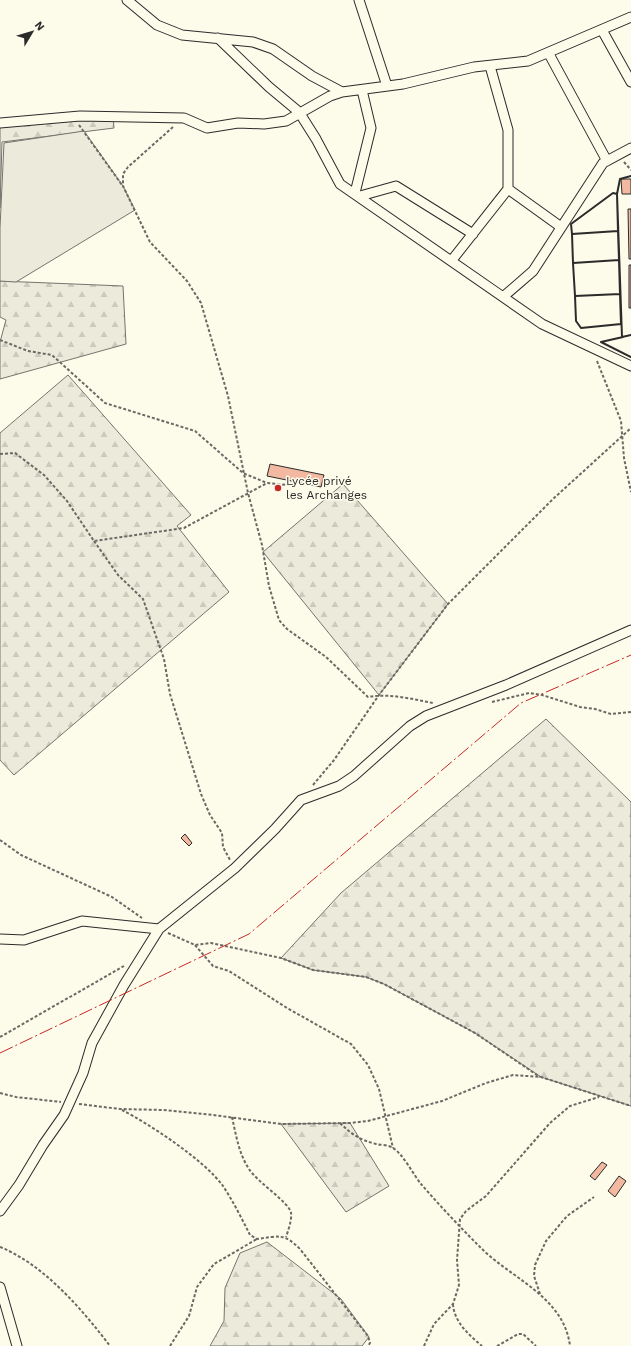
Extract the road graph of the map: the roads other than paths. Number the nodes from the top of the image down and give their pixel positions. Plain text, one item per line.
1 (127, 0) edge
2 (359, 0) edge
3 (631, 17) edge
4 (602, 30) junction
5 (218, 38) junction
6 (549, 54) junction
7 (490, 66) junction
8 (631, 82) edge
9 (387, 86) junction
10 (362, 90) junction
11 (342, 92) junction
12 (299, 112) junction
13 (0, 123) edge
14 (631, 148) edge
15 (607, 160) junction
16 (508, 189) junction
17 (357, 194) junction
18 (561, 227) junction
19 (473, 234) junction
20 (452, 260) junction
21 (504, 297) junction
22 (631, 366) edge
23 (631, 630) edge
24 (160, 929) junction
25 (0, 939) edge
26 (0, 1210) edge
27 (0, 1287) edge
28 (17, 1346) edge

1 - 5 street
2 - 9 street
3 - 4 street
4 - 6 street
4 - 8 street
5 - 11 street
5 - 12 street
6 - 7 street
6 - 15 street
7 - 9 street
7 - 16 street
9 - 10 street
10 - 11 street
10 - 17 street
11 - 12 street
12 - 13 street
12 - 17 street
14 - 15 street
15 - 18 street
16 - 18 street
16 - 19 street
17 - 19 street
17 - 20 street
18 - 21 street
19 - 20 street
20 - 21 street
21 - 22 street
23 - 24 street
24 - 25 street
24 - 26 street
27 - 28 street

